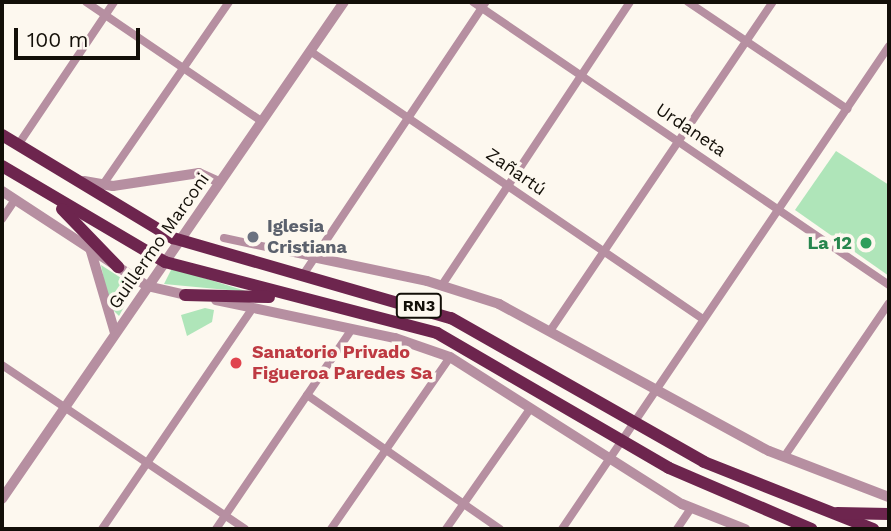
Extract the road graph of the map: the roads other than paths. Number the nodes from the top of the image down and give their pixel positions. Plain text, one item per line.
1 (86, 2) edge
2 (114, 2) edge
3 (229, 2) edge
4 (345, 2) edge
5 (473, 2) edge
6 (630, 2) edge
7 (688, 2) edge
8 (774, 2) edge
9 (484, 5) edge
10 (105, 15) junction
11 (746, 41) junction
12 (889, 46) edge
13 (310, 51) junction
14 (184, 68) junction
15 (580, 74) junction
16 (847, 109) junction
17 (407, 117) junction
18 (261, 121) junction
19 (2, 135) edge
20 (680, 141) junction
21 (18, 145) junction
22 (2, 166) edge
23 (72, 178) junction
24 (219, 182) junction
25 (507, 184) junction
26 (102, 186) junction
27 (2, 191) edge
28 (41, 191) junction
29 (15, 200) junction
30 (777, 209) junction
31 (2, 219) edge
32 (224, 238) dead end
33 (180, 241) junction
34 (90, 248) junction
35 (604, 252) junction
36 (313, 257) junction
37 (165, 262) junction
38 (118, 267) junction
39 (303, 275) junction
40 (442, 285) junction
41 (889, 285) edge
42 (147, 286) junction
43 (185, 295) junction
44 (298, 301) junction
45 (889, 303) edge
46 (253, 308) junction
47 (703, 319) junction
48 (351, 330) junction
49 (550, 331) junction
50 (115, 333) junction
51 (450, 357) junction
52 (2, 365) edge
53 (656, 393) junction
54 (307, 395) junction
55 (65, 405) junction
56 (530, 409) junction
57 (636, 423) junction
58 (624, 441) junction
59 (385, 449) junction
60 (784, 457) junction
61 (612, 460) junction
62 (148, 463) junction
63 (888, 493) edge
64 (2, 499) edge
65 (463, 504) junction
66 (691, 508) junction
67 (827, 512) junction
68 (889, 514) edge
69 (225, 516) junction
70 (102, 529) edge
71 (216, 529) edge
72 (246, 529) edge
73 (331, 529) edge
74 (446, 529) edge
75 (500, 529) edge
76 (562, 529) edge
77 (677, 529) edge
78 (745, 529) edge
79 (811, 529) edge
80 (873, 529) edge

1 - 10 street
2 - 10 street
3 - 14 street
4 - 13 street, Guillermo Marconi
5 - 9 street, Urdaneta
6 - 15 street
7 - 11 street
8 - 11 street
9 - 15 street, Urdaneta
9 - 17 street
10 - 14 street
10 - 21 street
11 - 16 street
11 - 20 street
12 - 16 street
13 - 17 street, Zañartú
13 - 18 street, Guillermo Marconi
14 - 18 street
14 - 26 street
15 - 20 street, Urdaneta
15 - 25 street
16 - 30 street
17 - 25 street, Zañartú
17 - 36 street
18 - 24 street, Guillermo Marconi
19 - 21 highway, RN3
20 - 30 street, Urdaneta
20 - 35 street
21 - 23 highway, RN3
22 - 28 highway, RN3
23 - 26 street
23 - 33 highway, RN3
24 - 26 street
24 - 33 street, Guillermo Marconi
25 - 35 street, Zañartú
25 - 40 street
27 - 29 street
28 - 37 highway, RN3
28 - 38 highway, RN3
29 - 31 street
29 - 34 street
30 - 41 street, Urdaneta
30 - 47 street
32 - 36 street
33 - 37 street, Guillermo Marconi
33 - 39 highway, RN3
34 - 38 street
34 - 50 street
35 - 47 street, Zañartú
35 - 49 street
36 - 39 street
36 - 40 street
37 - 42 street, Guillermo Marconi
37 - 44 highway, RN3
38 - 42 street
39 - 57 highway, RN3
40 - 49 street
42 - 43 street
42 - 50 street, Guillermo Marconi
43 - 44 highway
43 - 46 street
44 - 58 highway, RN3
45 - 60 street
46 - 48 street
46 - 62 street
47 - 53 street
48 - 51 street
48 - 54 street
49 - 53 street
50 - 55 street, Guillermo Marconi
51 - 56 street
51 - 59 street
52 - 55 street
53 - 57 street
53 - 60 street
54 - 59 street
54 - 69 street
55 - 62 street
55 - 64 street, Guillermo Marconi
56 - 61 street
56 - 65 street
57 - 58 street
57 - 67 highway, RN3
58 - 61 street
58 - 79 highway, RN3
59 - 65 street
59 - 73 street
60 - 63 street
61 - 66 street
61 - 76 street
62 - 69 street
62 - 70 street
65 - 74 street
65 - 75 street
66 - 77 street
66 - 78 street
67 - 68 highway
67 - 80 highway, RN3
69 - 71 street
69 - 72 street

